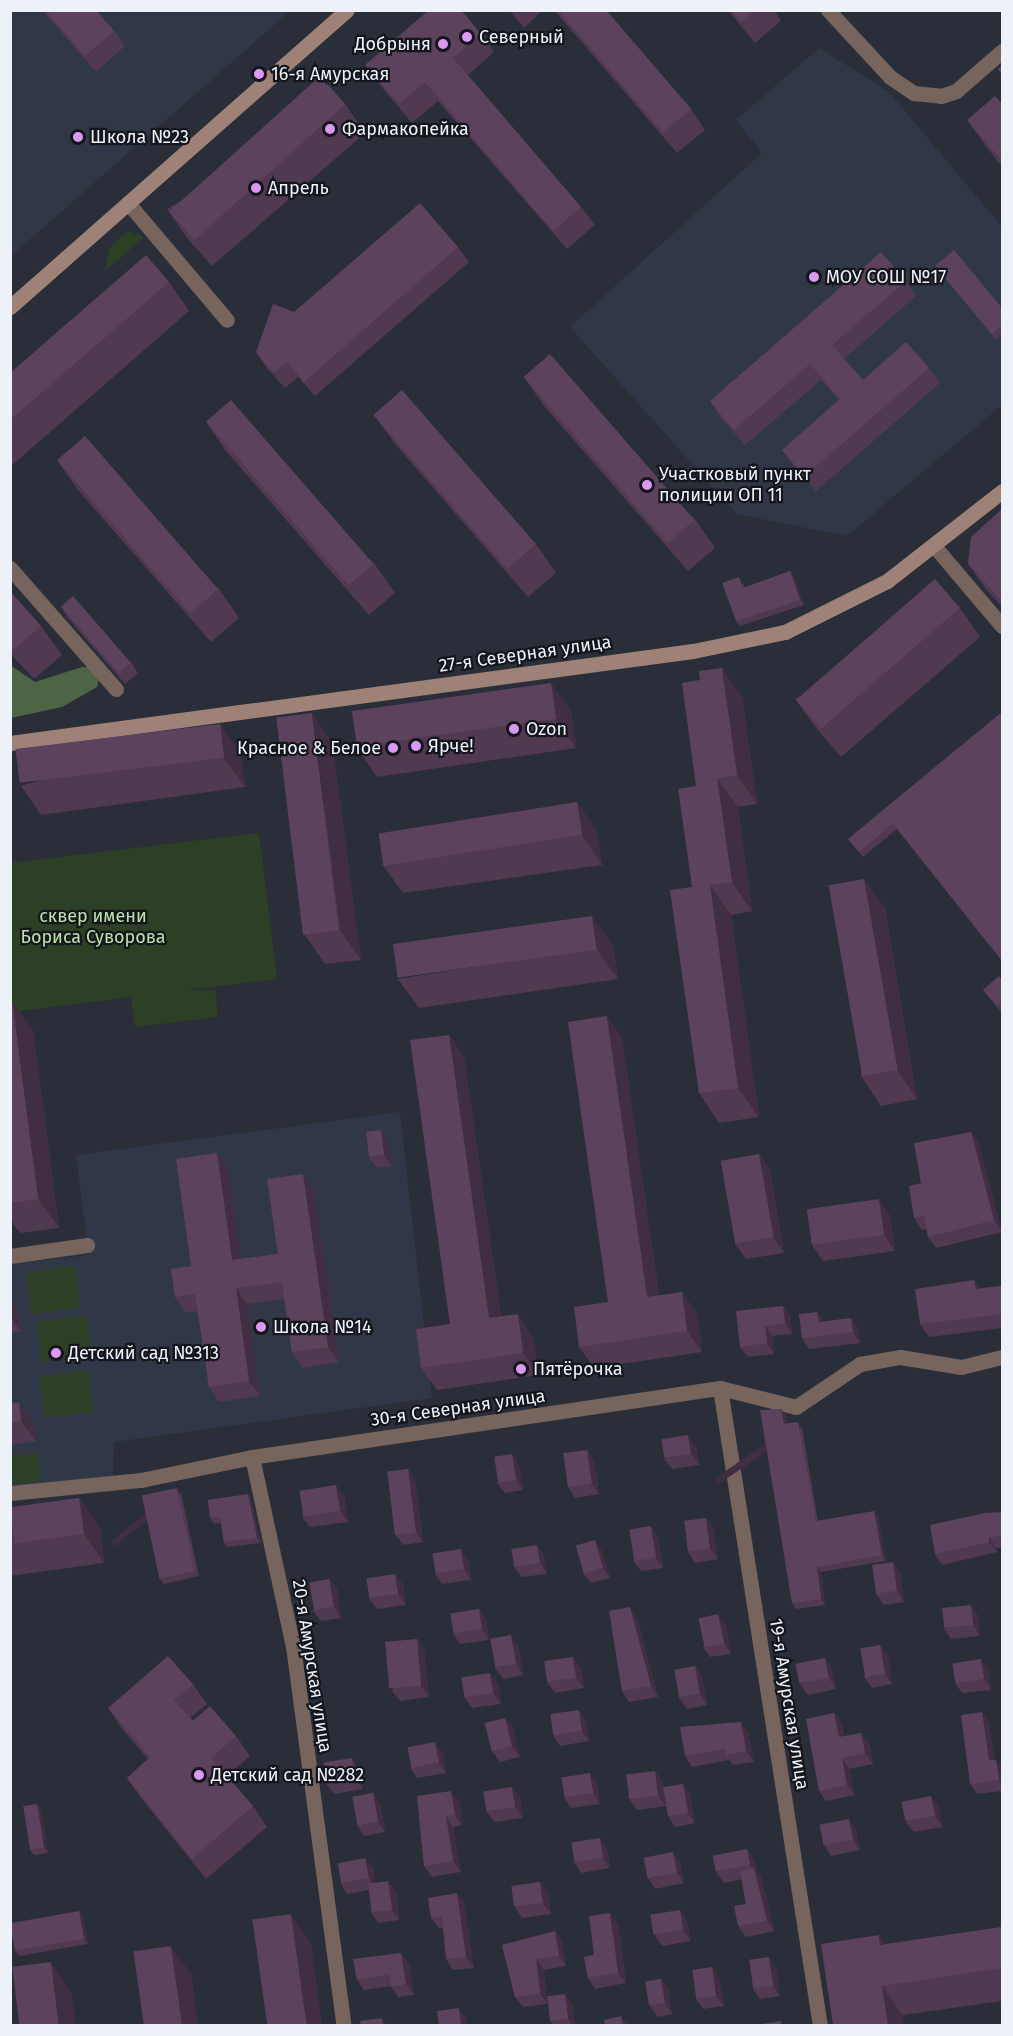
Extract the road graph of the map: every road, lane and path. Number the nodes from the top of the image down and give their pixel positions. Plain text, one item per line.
1 (347, 10) edge
2 (828, 10) edge
3 (1002, 51) edge
4 (128, 203) junction
5 (10, 307) edge
6 (227, 320) dead end
7 (1002, 491) edge
8 (935, 547) junction
9 (10, 568) edge
10 (1002, 626) edge
11 (116, 689) dead end
12 (10, 743) edge
13 (87, 1245) dead end
14 (10, 1256) edge
15 (1002, 1357) edge
16 (720, 1388) junction
17 (252, 1457) junction
18 (10, 1493) edge
19 (344, 2025) edge
20 (820, 2025) edge

1 - 4 street
2 - 3 street
4 - 5 street
4 - 6 street
7 - 8 street, 27-я Северная улица
8 - 10 street
8 - 12 street, 27-я Северная улица
9 - 11 street
13 - 14 street
15 - 16 street, 30-я Северная улица
16 - 17 street, 30-я Северная улица
16 - 20 street, 19-я Амурская улица
17 - 18 street, 30-я Северная улица
17 - 19 street, 20-я Амурская улица

